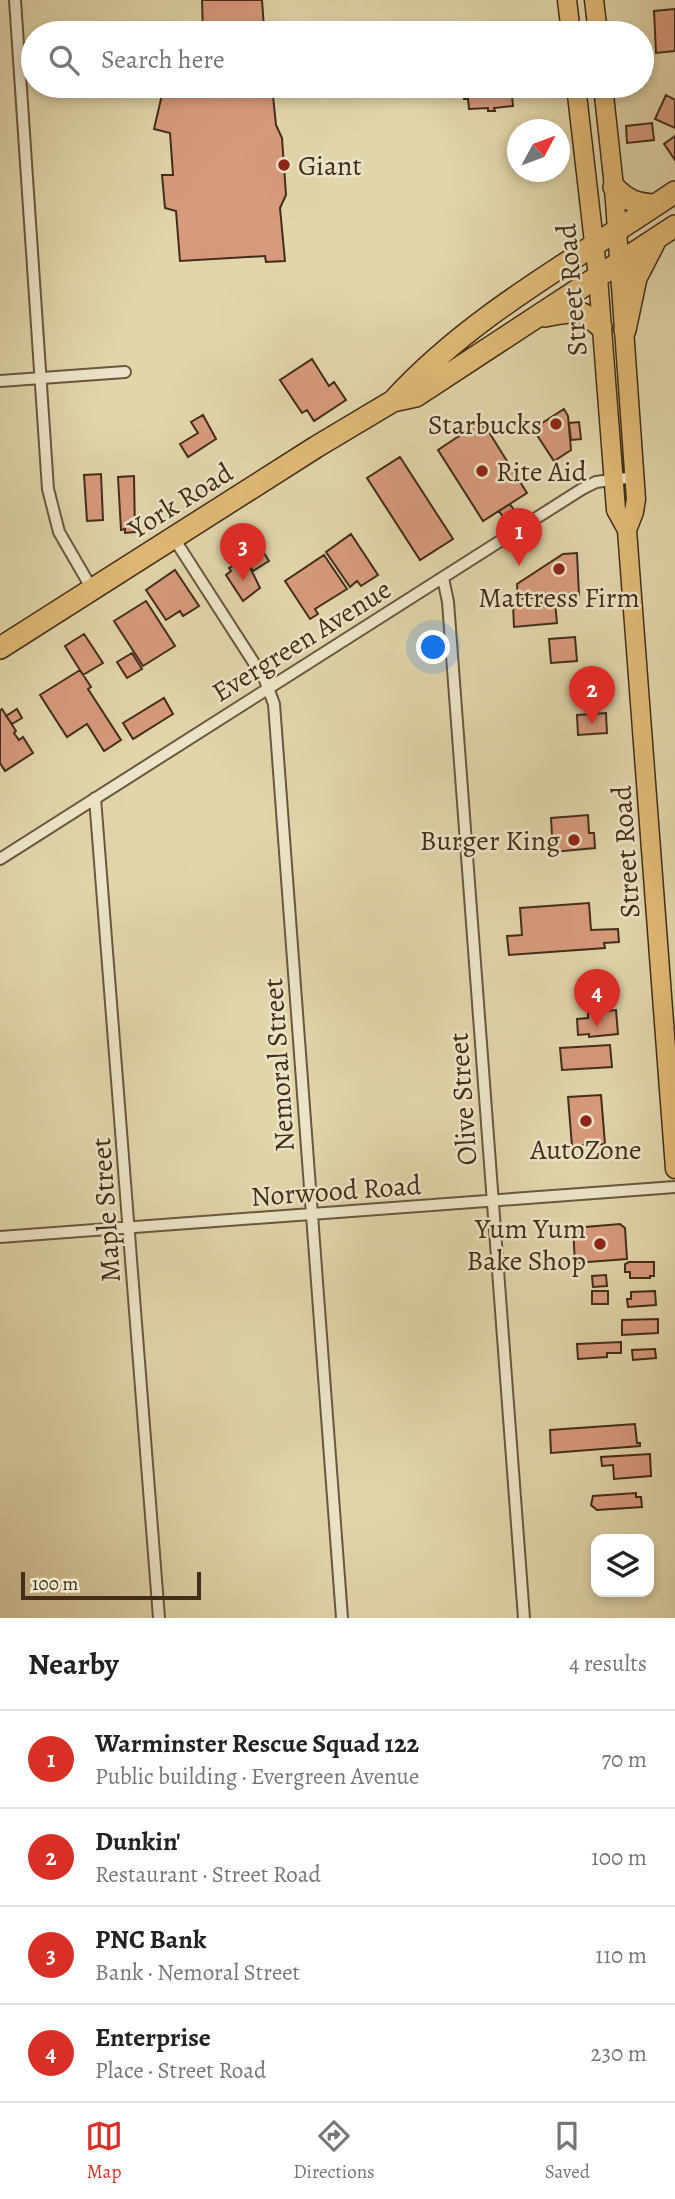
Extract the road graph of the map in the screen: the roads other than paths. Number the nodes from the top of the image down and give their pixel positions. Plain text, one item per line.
1 (15, 0) edge
2 (567, 0) edge
3 (594, 0) edge
4 (569, 21) edge
5 (597, 21) edge
6 (21, 87) edge
7 (22, 98) edge
8 (577, 98) edge
9 (604, 98) edge
10 (614, 187) junction
11 (675, 192) edge
12 (655, 205) junction
13 (675, 226) edge
14 (618, 231) junction
15 (657, 239) junction
16 (594, 245) junction
17 (620, 263) junction
18 (598, 277) junction
19 (536, 318) junction
20 (601, 327) junction
21 (625, 330) junction
22 (125, 372) dead end
23 (41, 378) junction
24 (0, 381) edge
25 (393, 401) junction
26 (634, 477) junction
27 (613, 480) junction
28 (627, 530) junction
29 (173, 537) junction
30 (443, 578) junction
31 (92, 589) junction
32 (0, 648) edge
33 (268, 689) junction
34 (95, 798) junction
35 (0, 859) edge
36 (675, 1169) edge
37 (675, 1187) edge
38 (493, 1201) junction
39 (312, 1214) junction
40 (130, 1227) junction
41 (0, 1237) edge
42 (159, 1618) edge
43 (342, 1618) edge
44 (524, 1618) edge

1 - 6 street
2 - 4 main road
3 - 5 main road
7 - 23 street
8 - 16 main road, Street Road
9 - 10 main road, Street Road
10 - 12 highway
10 - 14 main road, Street Road
11 - 12 highway, York Road
12 - 14 highway, York Road
13 - 15 highway, York Road
14 - 16 highway, York Road
14 - 17 main road, Street Road
15 - 17 highway, York Road
15 - 21 highway
16 - 18 main road, Street Road
16 - 25 highway, York Road
17 - 18 highway, York Road
17 - 21 main road, Street Road
18 - 19 highway, York Road
18 - 20 main road, Street Road
19 - 20 highway
19 - 25 highway, York Road
20 - 27 main road, Street Road
21 - 26 main road, Street Road
22 - 23 street
23 - 24 street
23 - 31 street
25 - 29 highway, York Road
26 - 27 street, Evergreen Avenue
26 - 28 main road, Street Road
27 - 28 main road, Street Road
27 - 30 street, Evergreen Avenue
28 - 36 main road, Street Road
29 - 31 highway, York Road
29 - 33 street, Nemoral Street
30 - 33 street, Evergreen Avenue
30 - 38 street, Olive Street
31 - 32 highway, York Road
33 - 34 street, Evergreen Avenue
33 - 39 street, Nemoral Street
34 - 35 street, Evergreen Avenue
34 - 40 street, Maple Street
37 - 38 street, Norwood Road
38 - 39 street, Norwood Road
38 - 44 street, Olive Street
39 - 40 street, Norwood Road
39 - 43 street, Nemoral Street
40 - 41 street, Norwood Road
40 - 42 street, Maple Street

